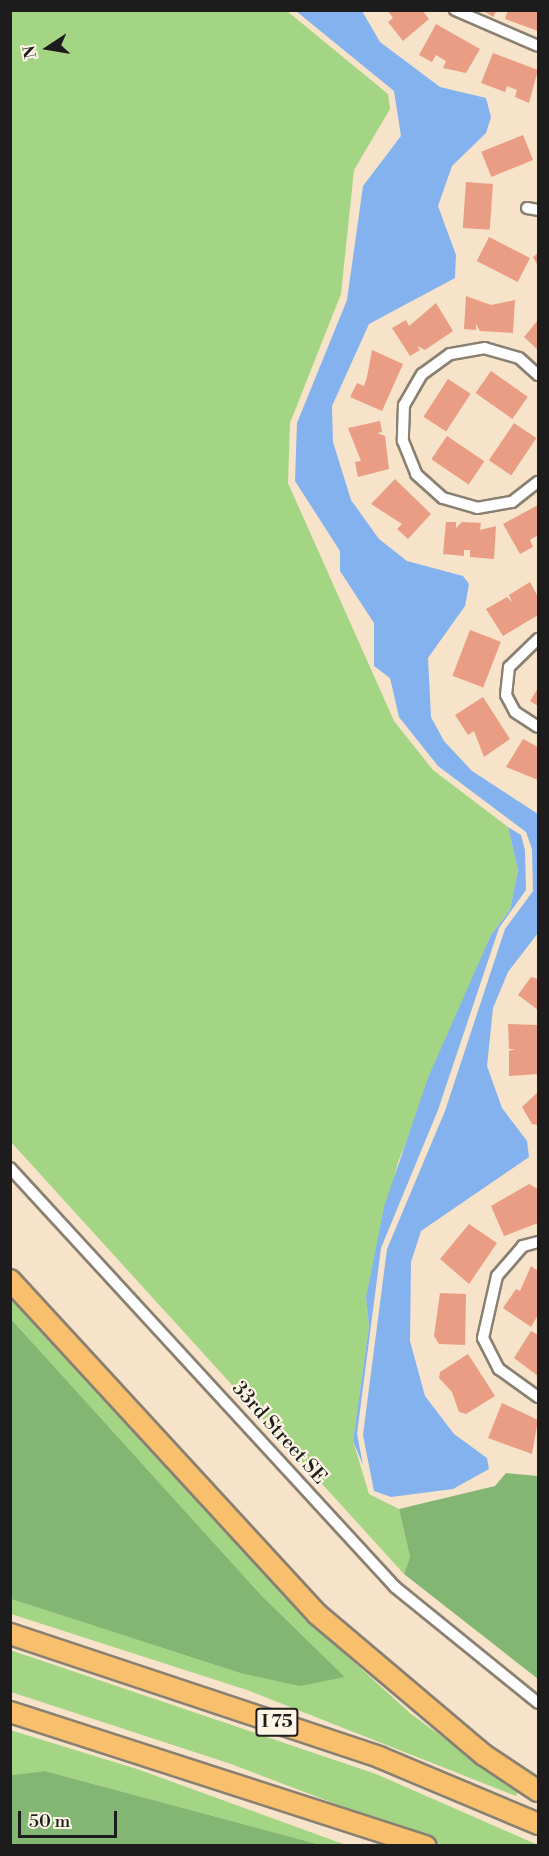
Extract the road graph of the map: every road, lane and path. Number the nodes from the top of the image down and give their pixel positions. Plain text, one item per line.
1 (455, 10) edge
2 (538, 46) edge
3 (538, 375) edge
4 (538, 482) edge
5 (538, 639) edge
6 (538, 727) edge
7 (10, 1168) edge
8 (538, 1242) edge
9 (10, 1280) edge
10 (538, 1397) edge
11 (10, 1634) edge
12 (538, 1703) edge
13 (10, 1712) edge
14 (538, 1791) edge
15 (538, 1824) edge
16 (426, 1845) edge

1 - 2 street
3 - 4 street
5 - 6 street
7 - 12 street, 33rd Street SE
8 - 10 street
9 - 14 highway
11 - 15 highway, I 75
13 - 16 highway

